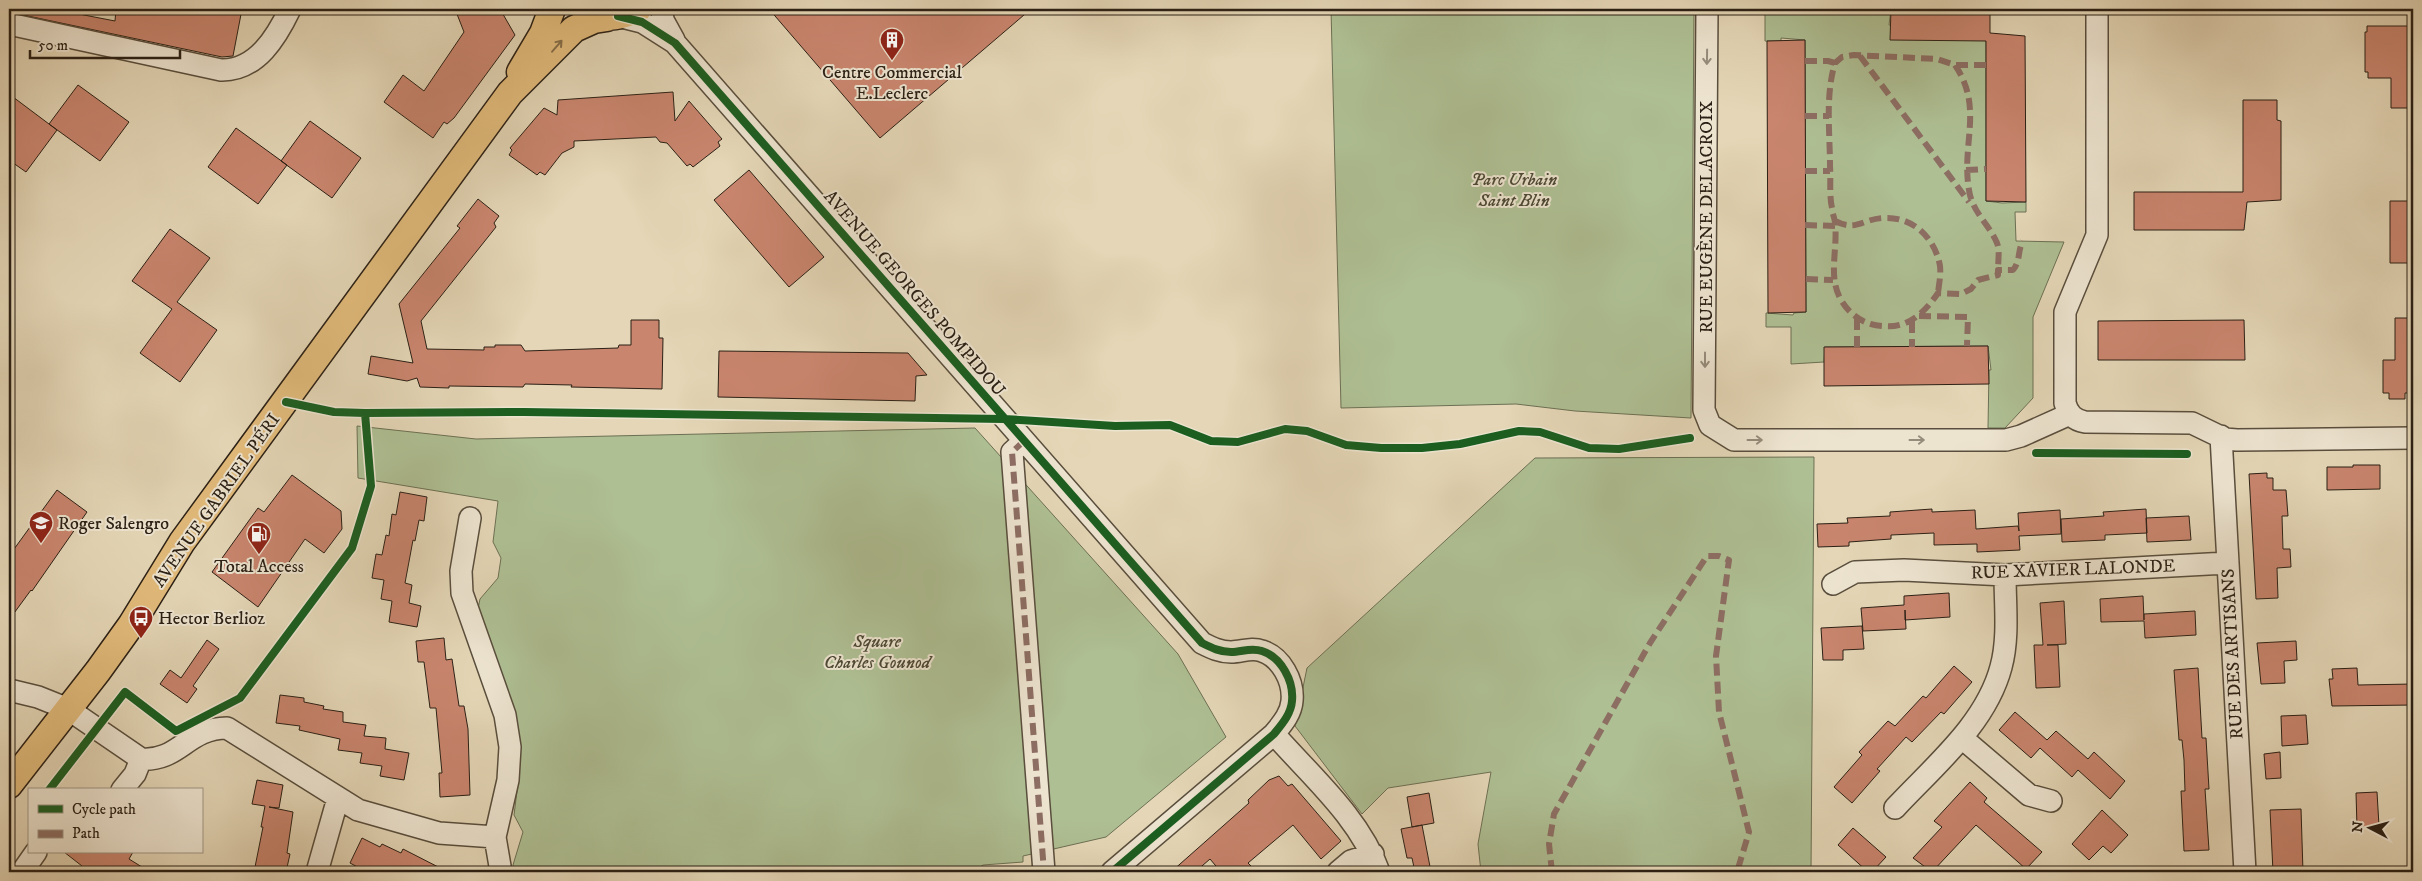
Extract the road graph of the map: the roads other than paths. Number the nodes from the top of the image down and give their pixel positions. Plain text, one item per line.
1 (290, 9) edge
2 (552, 9) edge
3 (574, 9) edge
4 (662, 9) edge
5 (1707, 9) edge
6 (2097, 9) edge
7 (621, 14) edge
8 (9, 24) edge
9 (675, 43) junction
10 (510, 93) junction
11 (2070, 414) junction
12 (2221, 436) junction
13 (2413, 438) edge
14 (1024, 441) junction
15 (470, 518) dead end
16 (2227, 563) junction
17 (2005, 575) junction
18 (1833, 584) dead end
19 (9, 690) edge
20 (68, 709) junction
21 (1274, 734) junction
22 (1962, 738) junction
23 (140, 760) junction
24 (9, 785) edge
25 (124, 788) edge
26 (338, 798) junction
27 (2052, 801) dead end
28 (1895, 808) dead end
29 (495, 837) junction
30 (35, 854) edge
31 (1376, 863) edge
32 (22, 872) edge
33 (316, 872) edge
34 (501, 872) edge
35 (1044, 872) edge
36 (1112, 872) edge
37 (1338, 872) edge
38 (2245, 872) edge

1 - 8 street
2 - 10 main road, AVENUE GABRIEL PÉRI
3 - 7 main road
4 - 9 street, AVENUE GEORGES POMPIDOU
5 -> 11 street, RUE EUGÈNE DELACROIX
6 - 11 street
7 - 9 street, AVENUE GEORGES POMPIDOU
10 -> 7 main road, AVENUE GABRIEL PÉRI
9 - 14 street, AVENUE GEORGES POMPIDOU
10 - 20 main road, AVENUE GABRIEL PÉRI
11 - 12 street
12 - 13 street
12 - 16 street, RUE DES ARTISANS
14 - 21 street, AVENUE GEORGES POMPIDOU
14 - 35 street
15 - 29 street
16 - 17 street, RUE XAVIER LALONDE
16 - 38 street, RUE DES ARTISANS
17 - 18 street, RUE XAVIER LALONDE
17 - 22 street
19 - 20 street
20 - 23 street
20 - 24 main road, AVENUE GABRIEL PÉRI
21 - 31 street
21 - 36 street, AVENUE GEORGES POMPIDOU
22 - 27 street
22 - 28 street
23 - 25 street
23 - 26 street
26 - 29 street
26 - 33 street
29 - 34 street
30 - 32 street
31 - 37 street

